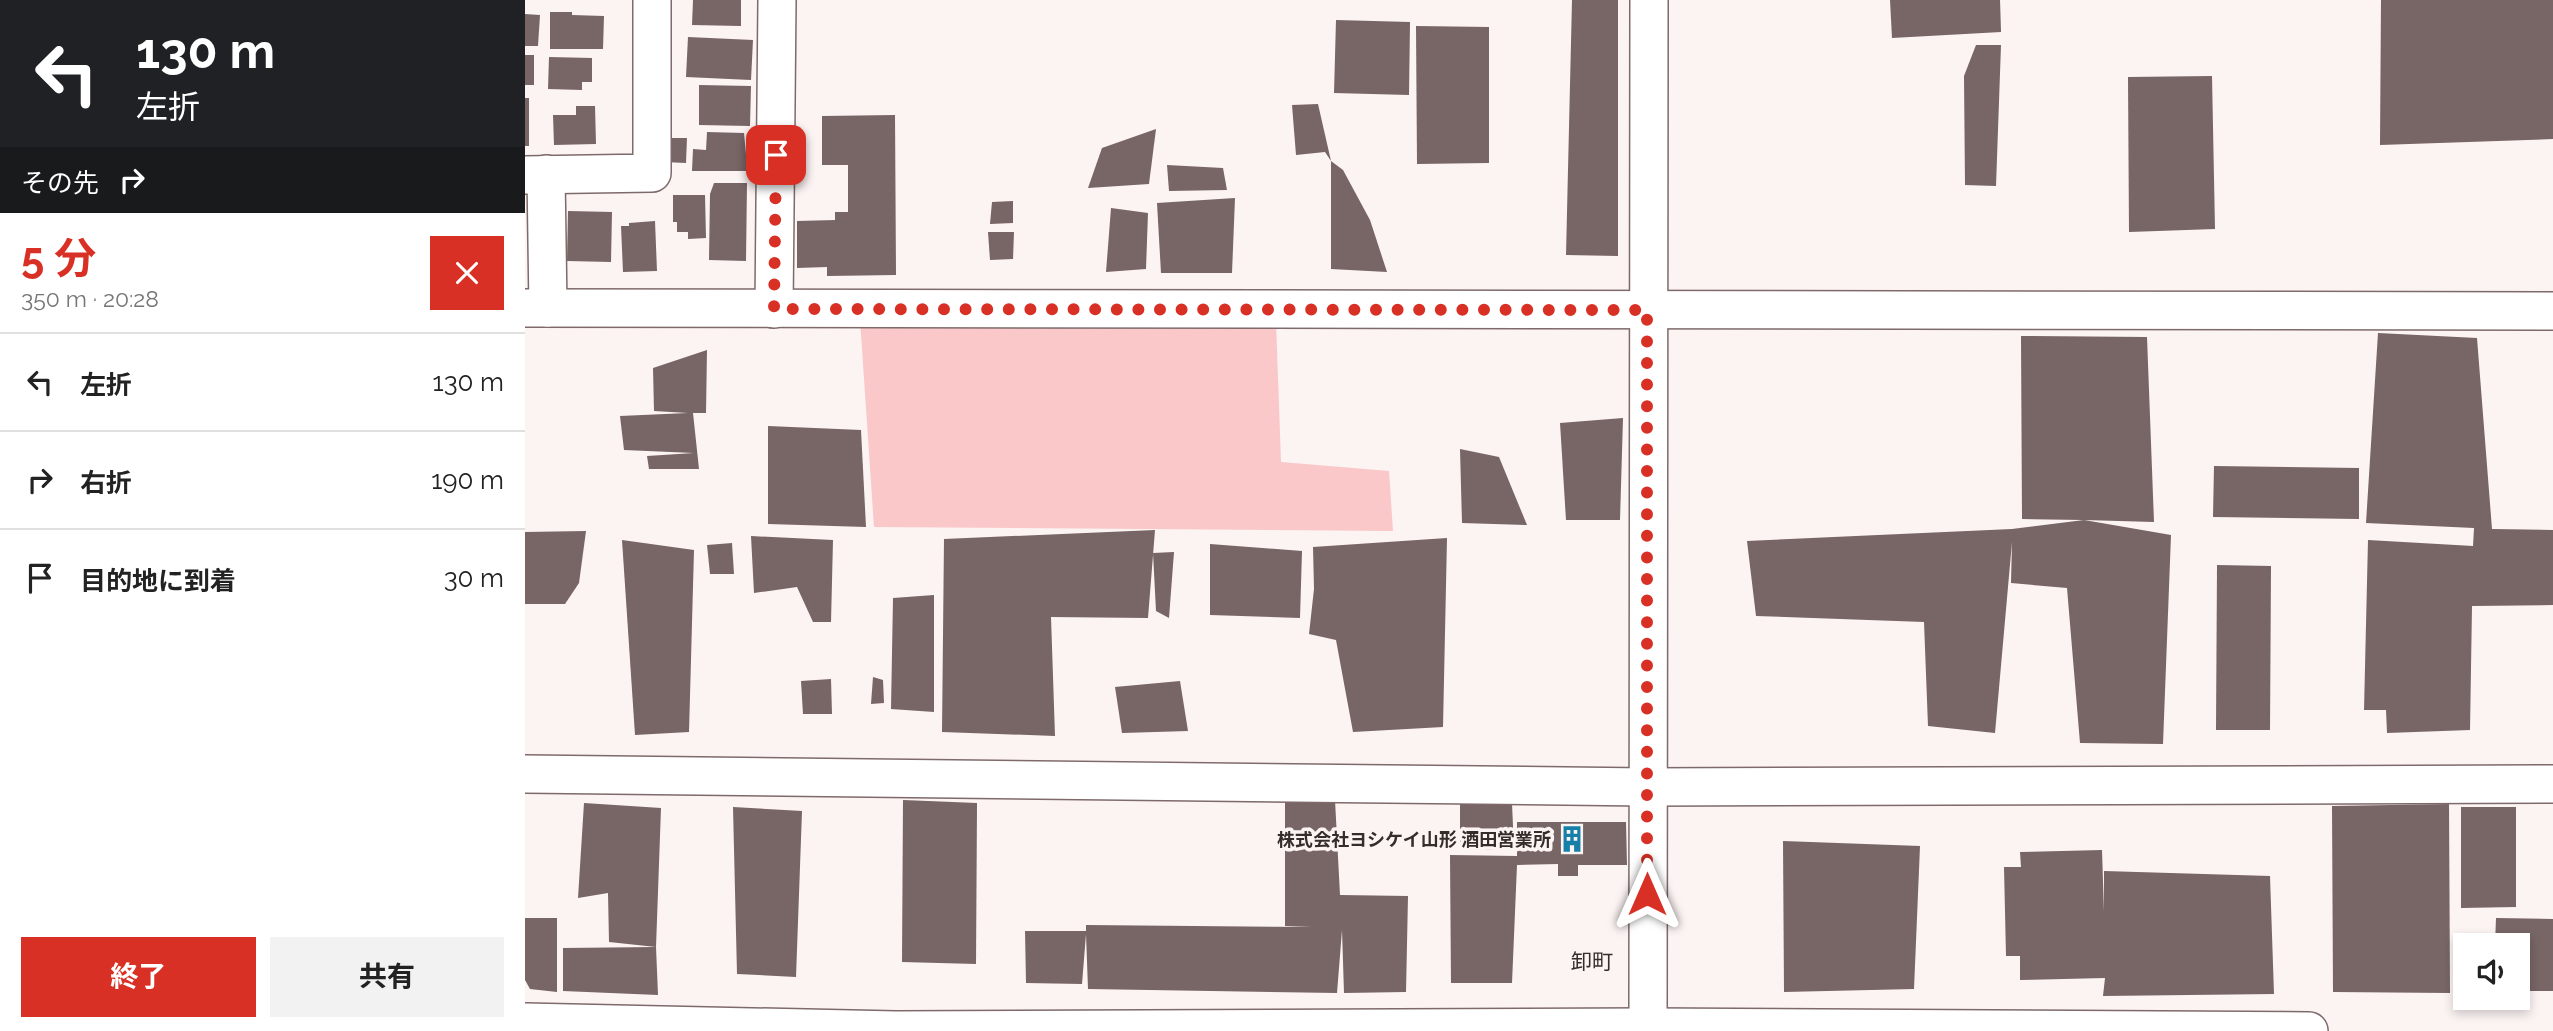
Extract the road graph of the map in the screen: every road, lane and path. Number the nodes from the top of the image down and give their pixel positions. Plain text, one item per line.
1 (652, 0) edge
2 (777, 0) edge
3 (1649, 0) edge
4 (536, 174) edge
5 (537, 308) edge
6 (774, 309) junction
7 (1647, 310) junction
8 (2553, 311) edge
9 (525, 774) edge
10 (2553, 785) edge
11 (1647, 787) junction
12 (525, 1022) edge
13 (1648, 1029) edge
14 (896, 1031) edge
15 (2309, 1031) edge

1 - 4 street
2 - 6 street
3 - 7 street
4 - 5 street
5 - 6 street
6 - 7 street
7 - 8 street
7 - 11 street
9 - 11 street
10 - 11 street
11 - 13 street
12 - 14 street
13 - 14 street
13 - 15 street

